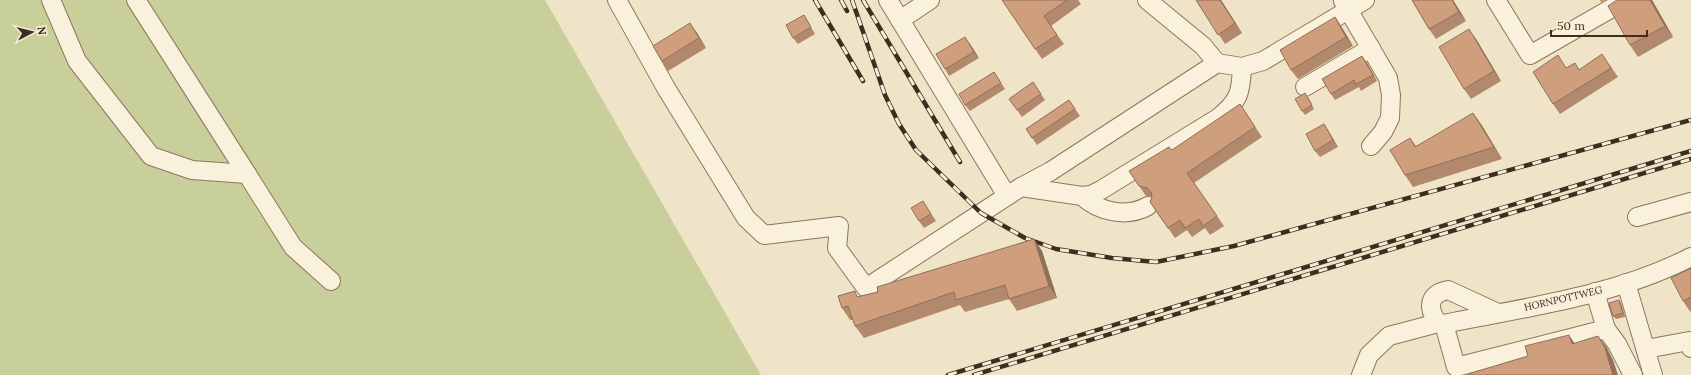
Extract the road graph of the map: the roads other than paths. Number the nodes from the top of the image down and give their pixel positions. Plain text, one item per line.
1 (51, 0) edge
2 (136, 0) edge
3 (617, 0) edge
4 (888, 0) edge
5 (930, 0) edge
6 (1147, 0) edge
7 (1365, 0) edge
8 (1496, 0) edge
9 (1626, 0) edge
10 (1346, 5) edge
11 (900, 20) junction
12 (1371, 48) junction
13 (1217, 63) junction
14 (1242, 67) junction
15 (1305, 86) dead end
16 (1371, 146) dead end
17 (247, 174) junction
18 (1014, 191) junction
19 (1082, 196) junction
20 (1691, 202) edge
21 (1148, 206) dead end
22 (1637, 217) dead end
23 (1691, 257) edge
24 (331, 281) dead end
25 (1626, 283) junction
26 (1595, 292) junction
27 (1498, 313) junction
28 (1438, 324) junction
29 (1606, 329) junction
30 (1691, 348) edge
31 (1646, 349) junction
32 (1456, 371) edge
33 (1361, 375) edge
34 (1633, 375) edge
35 (1653, 375) edge

1 - 17 street
2 - 17 street
3 - 18 street
4 - 11 street
5 - 11 street
6 - 13 street
7 - 10 street
8 - 9 street
10 - 12 street
10 - 14 street
11 - 18 street
12 - 15 street
12 - 16 street
13 - 14 street
13 - 18 street
14 - 19 street
17 - 24 street
18 - 19 street
19 - 21 street
20 - 22 street
23 - 25 street, HORNPOTTWEG
25 - 26 street, HORNPOTTWEG
25 - 31 street
26 - 27 street, HORNPOTTWEG
26 - 29 street
27 - 28 street, HORNPOTTWEG
27 - 28 street
28 - 32 street
28 - 33 street, HORNPOTTWEG
29 - 32 street
29 - 34 street
30 - 31 street
31 - 35 street

